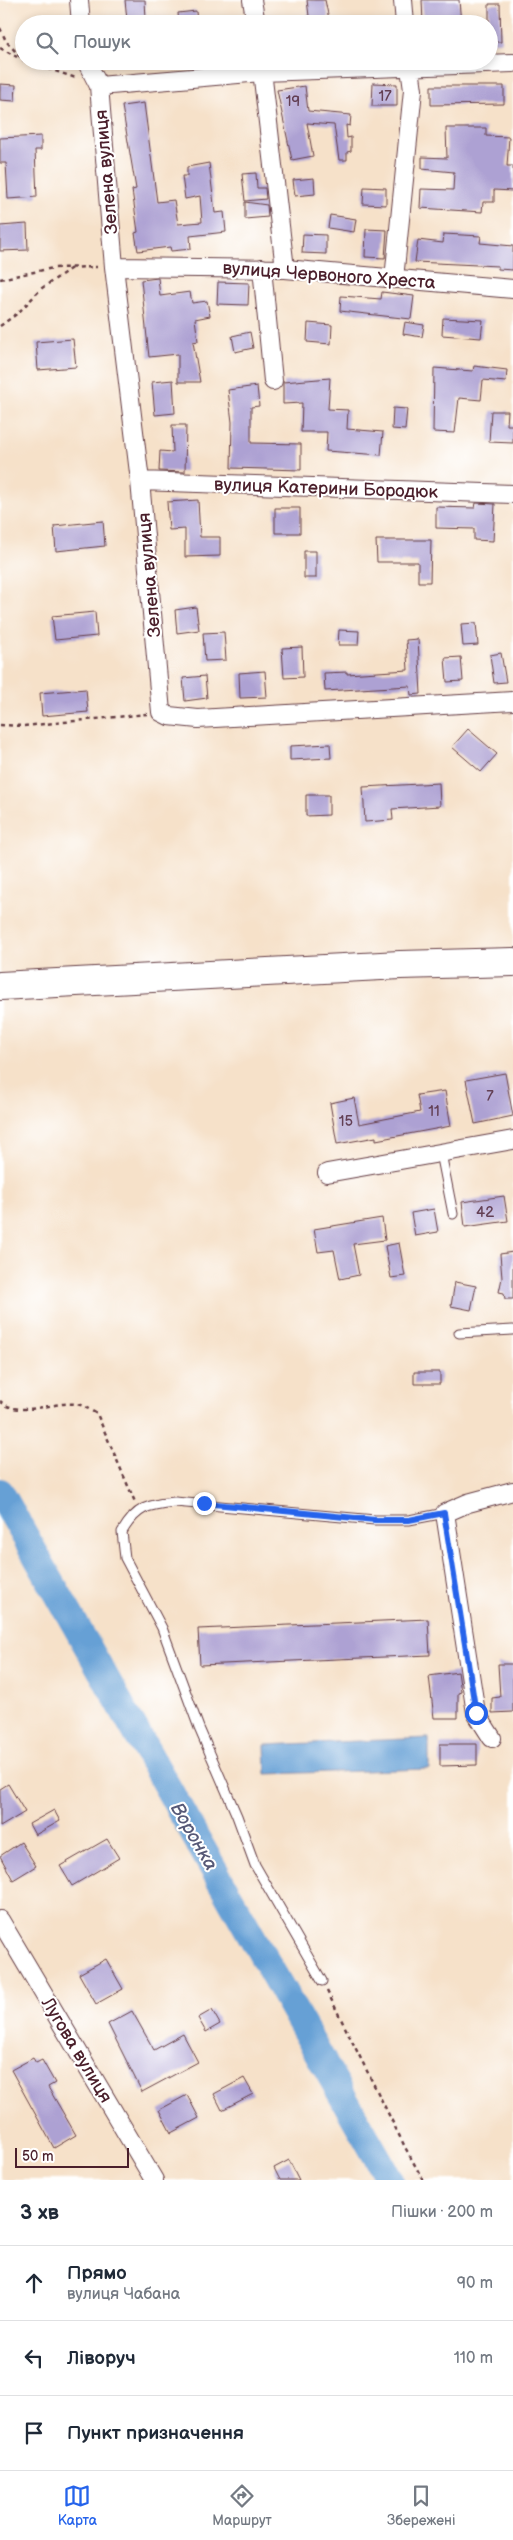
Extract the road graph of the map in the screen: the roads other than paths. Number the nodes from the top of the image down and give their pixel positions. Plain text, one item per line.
1 (79, 0) edge
2 (252, 0) edge
3 (403, 0) edge
4 (80, 15) edge
5 (254, 15) edge
6 (404, 15) edge
7 (498, 62) edge
8 (513, 62) edge
9 (90, 70) edge
10 (236, 70) edge
11 (262, 70) edge
12 (410, 70) edge
13 (98, 86) junction
14 (114, 267) junction
15 (262, 268) junction
16 (285, 269) junction
17 (394, 279) junction
18 (513, 289) edge
19 (273, 380) dead end
20 (140, 481) junction
21 (513, 494) edge
22 (513, 700) edge
23 (513, 962) edge
24 (0, 986) edge
25 (513, 1140) edge
26 (441, 1153) junction
27 (327, 1173) dead end
28 (453, 1214) dead end
29 (513, 1330) edge
30 (459, 1333) dead end
31 (513, 1491) edge
32 (444, 1513) junction
33 (492, 1738) dead end
34 (0, 1920) edge
35 (322, 1981) road end
36 (154, 2180) edge

1 - 4 street
2 - 5 street
3 - 6 street
7 - 8 street
9 - 13 street
10 - 13 street
11 - 16 street
12 - 17 street
13 - 14 street, Зелена вулиця
14 - 15 street, вулиця Червоного Хреста
14 - 20 street, Зелена вулиця
15 - 16 street, вулиця Червоного Хреста
15 - 19 street
16 - 17 street, вулиця Червоного Хреста
17 - 18 street, вулиця Червоного Хреста
20 - 21 street, вулиця Катерини Бородюк
20 - 22 street, Зелена вулиця
23 - 24 highway
25 - 26 street
26 - 27 street
26 - 28 lane
29 - 30 lane
31 - 32 street
32 - 33 street
32 - 35 lane
34 - 36 street, Лугова вулиця

